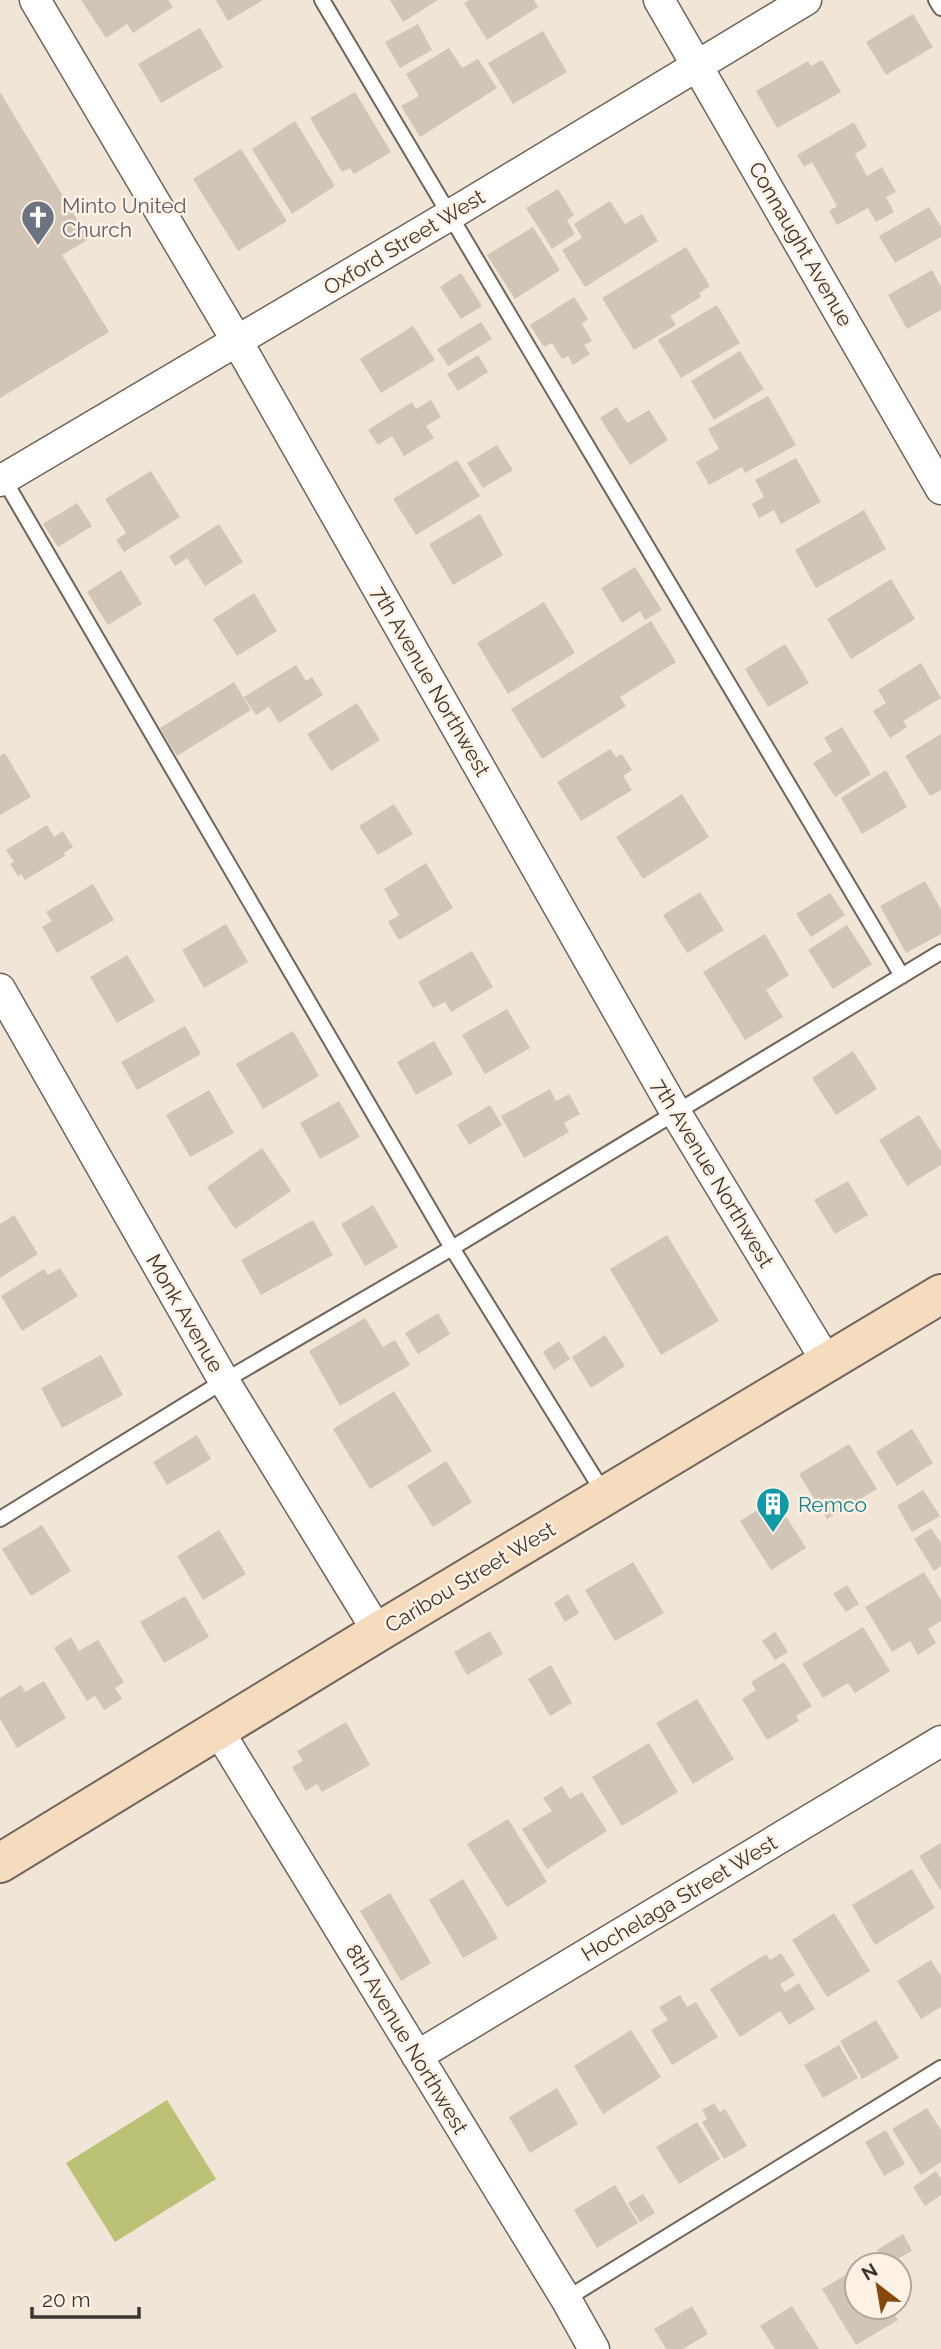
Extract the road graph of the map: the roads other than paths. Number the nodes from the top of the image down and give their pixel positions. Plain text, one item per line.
1 (34, 0) edge
2 (322, 0) edge
3 (659, 0) edge
4 (806, 0) edge
5 (936, 0) edge
6 (941, 8) edge
7 (698, 65) junction
8 (450, 215) junction
9 (237, 341) junction
10 (1, 478) edge
11 (941, 489) edge
12 (941, 952) edge
13 (902, 976) junction
14 (0, 989) edge
15 (676, 1112) junction
16 (452, 1248) junction
17 (941, 1294) edge
18 (827, 1362) junction
19 (224, 1381) junction
20 (605, 1496) junction
21 (0, 1519) edge
22 (378, 1632) junction
23 (218, 1730) junction
24 (941, 1741) edge
25 (0, 1863) edge
26 (417, 2056) junction
27 (941, 2068) edge
28 (566, 2299) junction
29 (594, 2349) edge

1 - 9 street, 7th Avenue Northwest
2 - 8 lane
3 - 7 street, Connaught Avenue
4 - 7 street, Oxford Street West
5 - 6 lane
7 - 8 street, Oxford Street West
7 - 11 street, Connaught Avenue
8 - 9 street, Oxford Street West
8 - 13 lane
9 - 10 street, Oxford Street West
9 - 15 street, 7th Avenue Northwest
10 - 16 lane
12 - 13 lane
13 - 15 lane
14 - 19 street, Monk Avenue
15 - 16 lane
15 - 18 street, 7th Avenue Northwest
16 - 19 lane
16 - 20 lane
17 - 18 street, Caribou Street West
18 - 20 street, Caribou Street West
19 - 21 lane
19 - 22 street, Monk Avenue
20 - 22 street, Caribou Street West
22 - 23 street, Caribou Street West
23 - 25 street, Caribou Street West
23 - 26 street, 8th Avenue Northwest
24 - 26 street, Hochelaga Street West
26 - 28 street, 8th Avenue Northwest
27 - 28 lane
28 - 29 street, 8th Avenue Northwest

